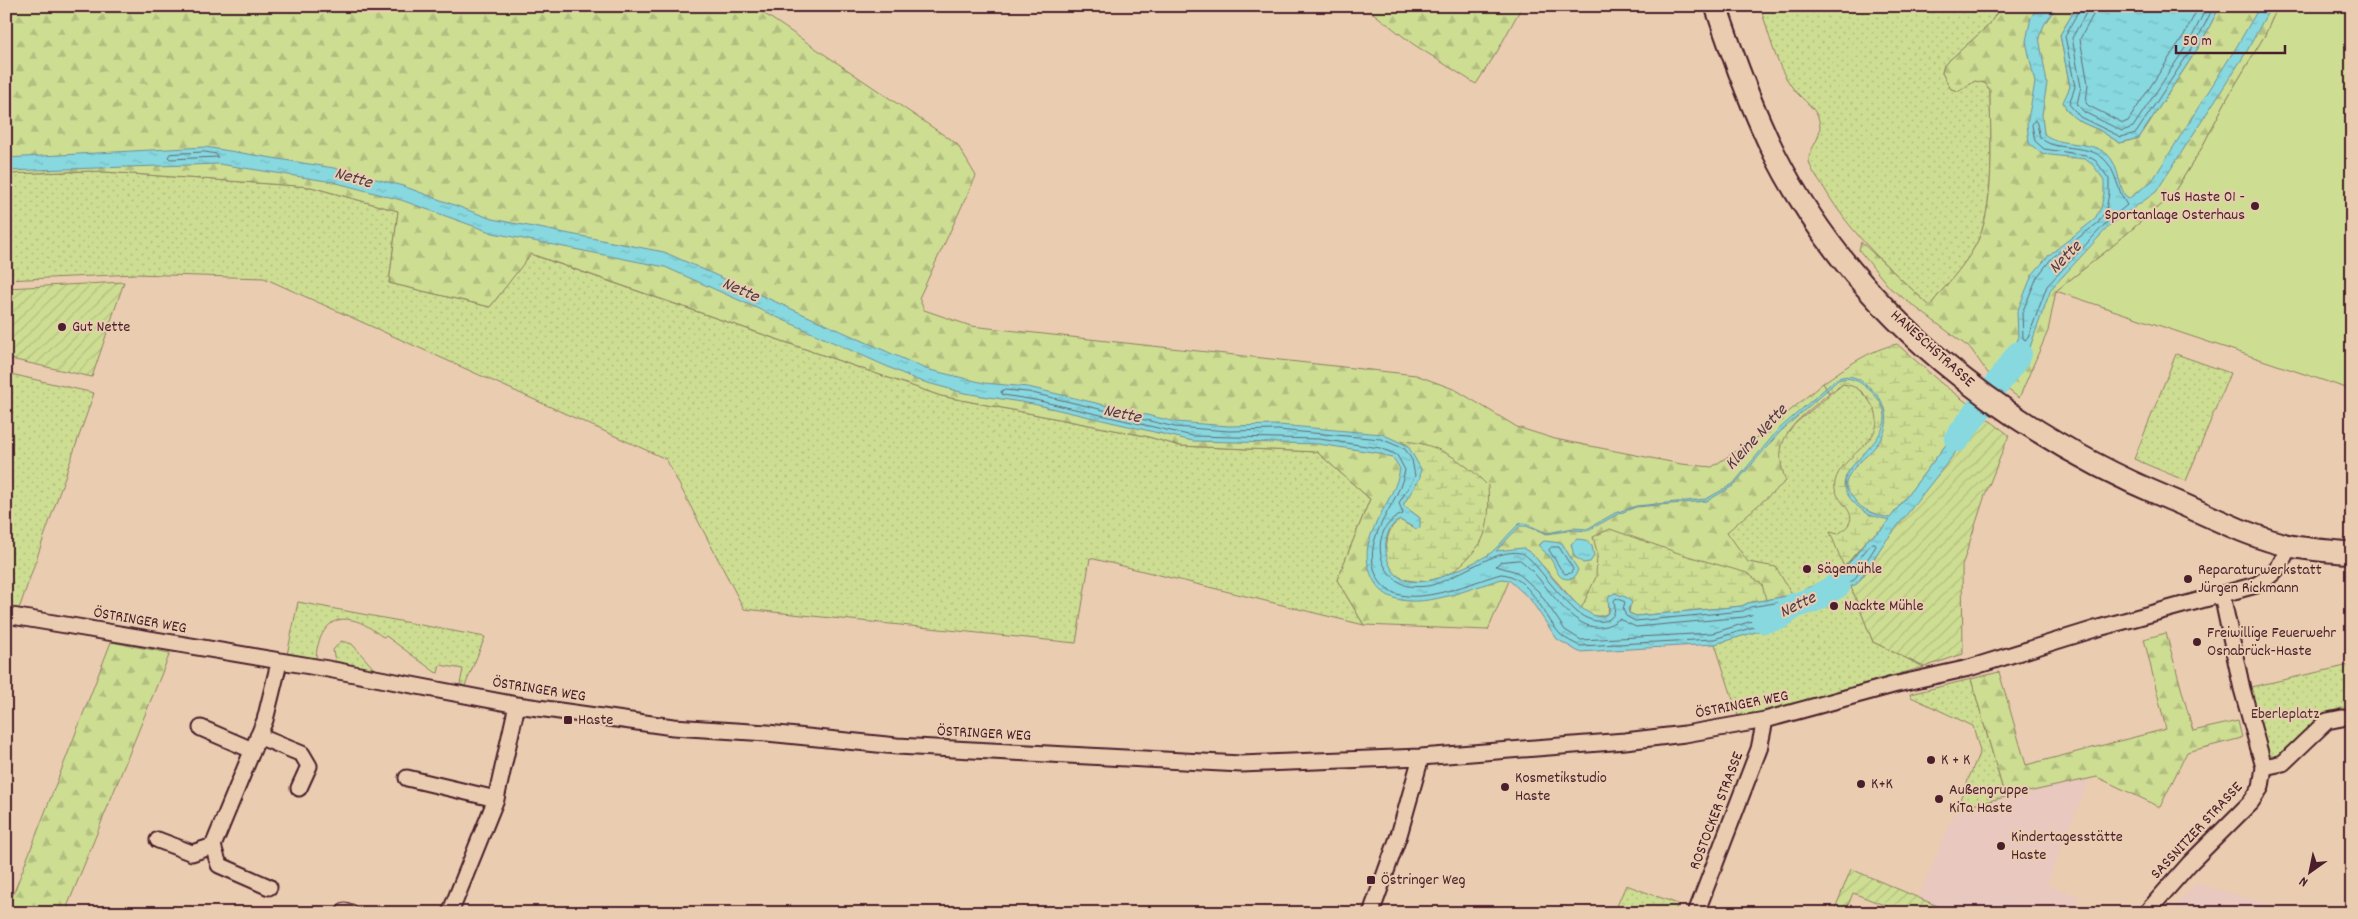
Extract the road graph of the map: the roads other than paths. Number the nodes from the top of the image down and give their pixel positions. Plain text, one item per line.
1 (1716, 6) edge
2 (2289, 546) junction
3 (2352, 553) edge
4 (2222, 595) junction
5 (6, 615) edge
6 (279, 663) junction
7 (518, 705) junction
8 (2342, 718) dead end
9 (1765, 720) junction
10 (201, 728) dead end
11 (255, 743) junction
12 (1421, 757) junction
13 (2264, 767) junction
14 (407, 778) dead end
15 (299, 788) dead end
16 (496, 799) junction
17 (158, 840) dead end
18 (213, 846) junction
19 (269, 887) dead end
20 (450, 913) edge
21 (1371, 913) edge
22 (1696, 913) edge
23 (2146, 913) edge

1 - 2 street, HANESCHSTRASSE
2 - 3 street, HANESCHSTRASSE
2 - 4 street, ÖSTRINGER WEG
4 - 9 street, ÖSTRINGER WEG
4 - 13 street, SASSNITZER STRASSE
5 - 6 street, ÖSTRINGER WEG
6 - 7 street, ÖSTRINGER WEG
6 - 11 street
7 - 12 street, ÖSTRINGER WEG
7 - 16 street
8 - 13 street
9 - 12 street, ÖSTRINGER WEG
9 - 22 street, ROSTOCKER STRASSE
10 - 11 street
11 - 15 street
11 - 18 street
12 - 21 street
13 - 23 street, SASSNITZER STRASSE
14 - 16 street
16 - 20 street
17 - 18 street
18 - 19 street

